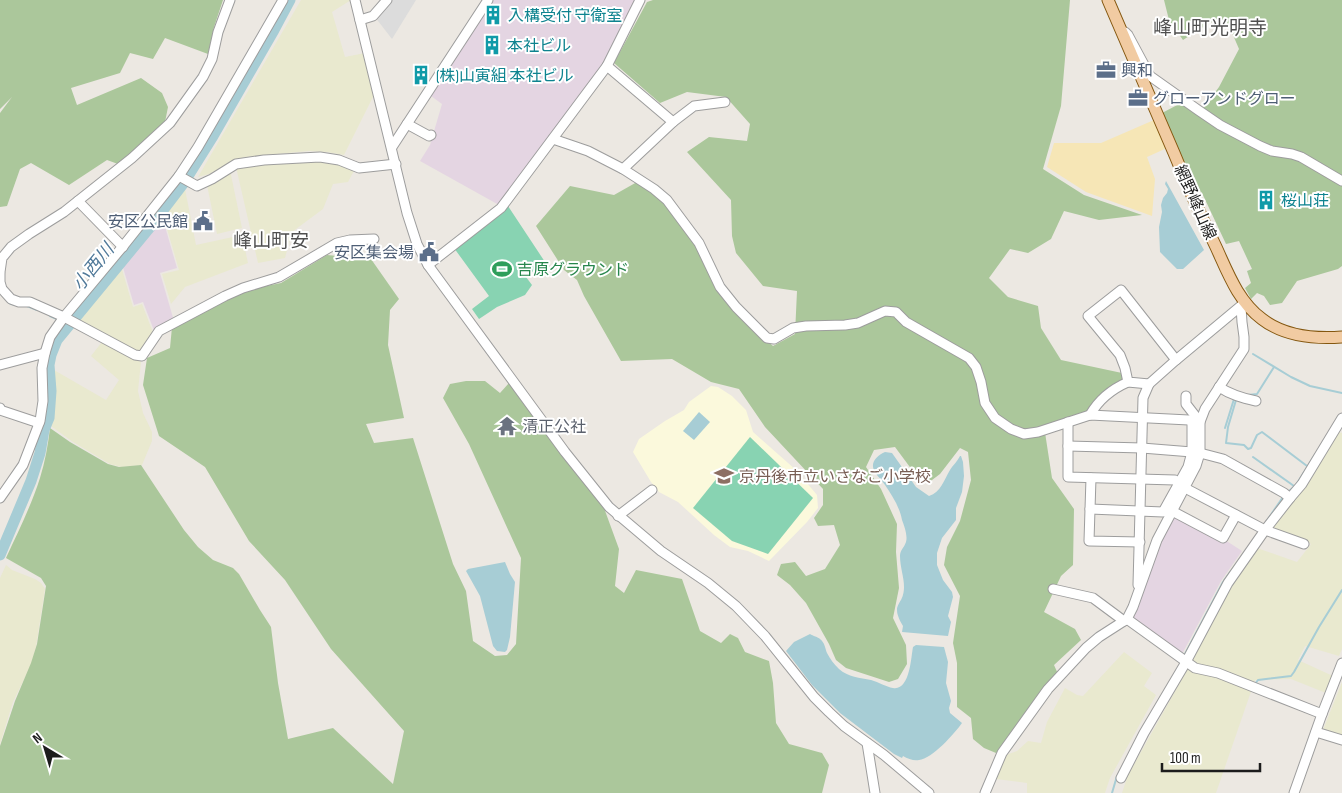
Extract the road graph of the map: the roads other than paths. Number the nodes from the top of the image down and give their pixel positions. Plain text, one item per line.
1 (230, 0) edge
2 (283, 0) edge
3 (355, 0) edge
4 (387, 0) edge
5 (488, 0) edge
6 (640, 0) edge
7 (1108, 0) edge
8 (360, 20) junction
9 (1119, 26) junction
10 (607, 66) junction
11 (725, 102) dead end
12 (673, 122) junction
13 (407, 124) junction
14 (431, 135) dead end
15 (553, 139) junction
16 (392, 147) junction
17 (396, 164) junction
18 (623, 169) junction
19 (179, 176) junction
20 (1342, 181) edge
21 (78, 201) junction
22 (374, 239) dead end
23 (123, 247) junction
24 (1, 258) edge
25 (428, 265) junction
26 (0, 273) edge
27 (1, 290) edge
28 (1243, 305) junction
29 (64, 317) junction
30 (1342, 337) edge
31 (44, 353) junction
32 (1176, 360) junction
33 (0, 365) edge
34 (1128, 382) junction
35 (1149, 384) junction
36 (1219, 387) junction
37 (1186, 396) dead end
38 (1256, 400) dead end
39 (0, 408) edge
40 (1090, 415) junction
41 (1142, 417) junction
42 (1342, 418) edge
43 (1068, 422) junction
44 (1200, 422) junction
45 (39, 423) junction
46 (1339, 429) edge
47 (1068, 446) junction
48 (1142, 448) junction
49 (1196, 452) junction
50 (1091, 478) junction
51 (1141, 479) junction
52 (1182, 486) junction
53 (652, 490) dead end
54 (0, 498) edge
55 (1290, 498) junction
56 (1090, 509) junction
57 (1140, 511) junction
58 (1172, 511) junction
59 (1236, 515) junction
60 (618, 516) junction
61 (1265, 530) junction
62 (1140, 542) junction
63 (1304, 544) dead end
64 (1053, 589) dead end
65 (1138, 593) junction
66 (1125, 620) junction
67 (1186, 662) junction
68 (1342, 662) edge
69 (1322, 714) junction
70 (1316, 732) junction
71 (1342, 740) edge
72 (867, 743) junction
73 (1121, 778) dead end
74 (875, 793) edge
75 (929, 793) edge
76 (985, 793) edge
77 (1294, 793) edge

1 - 21 street
2 - 19 street
3 - 8 street
4 - 8 street
5 - 13 street
6 - 10 street
7 - 9 main road, 網野峰山線
8 - 16 street
9 - 20 street
9 - 28 main road, 網野峰山線
10 - 12 street
10 - 15 street
11 - 12 street
12 - 18 street
13 - 14 street
13 - 16 street
15 - 18 street
15 - 25 street
16 - 17 street
17 - 19 street
17 - 25 street
18 - 43 street
19 - 23 street
21 - 23 street
21 - 24 street
22 - 29 street
23 - 29 street
24 - 26 street
25 - 60 street
26 - 27 street
27 - 29 street
28 - 30 main road, 網野峰山線
28 - 32 street
28 - 36 street
29 - 31 street
31 - 33 street
31 - 45 street
32 - 34 street
32 - 35 street
34 - 35 street
34 - 40 street
35 - 41 street
36 - 38 street
36 - 44 street
37 - 44 street
39 - 45 street
40 - 41 street
40 - 43 street
41 - 48 street
41 - 49 street
42 - 46 street
43 - 47 street
44 - 49 street
45 - 54 street
46 - 55 street
47 - 48 street
47 - 50 street
48 - 49 street
48 - 51 street
49 - 52 street
49 - 55 street
50 - 51 street
50 - 56 street
51 - 52 street
51 - 57 street
52 - 57 street
52 - 58 street
52 - 59 street
53 - 60 street
55 - 61 street
56 - 57 street
56 - 62 street
57 - 62 street
58 - 59 street
58 - 65 street
59 - 61 street
60 - 72 street
61 - 63 street
61 - 67 street
62 - 65 street
64 - 66 street
65 - 66 street
66 - 67 street
66 - 76 street
67 - 69 street
67 - 73 street
68 - 69 street
69 - 70 street
70 - 71 street
70 - 77 street
72 - 74 street
72 - 75 street

